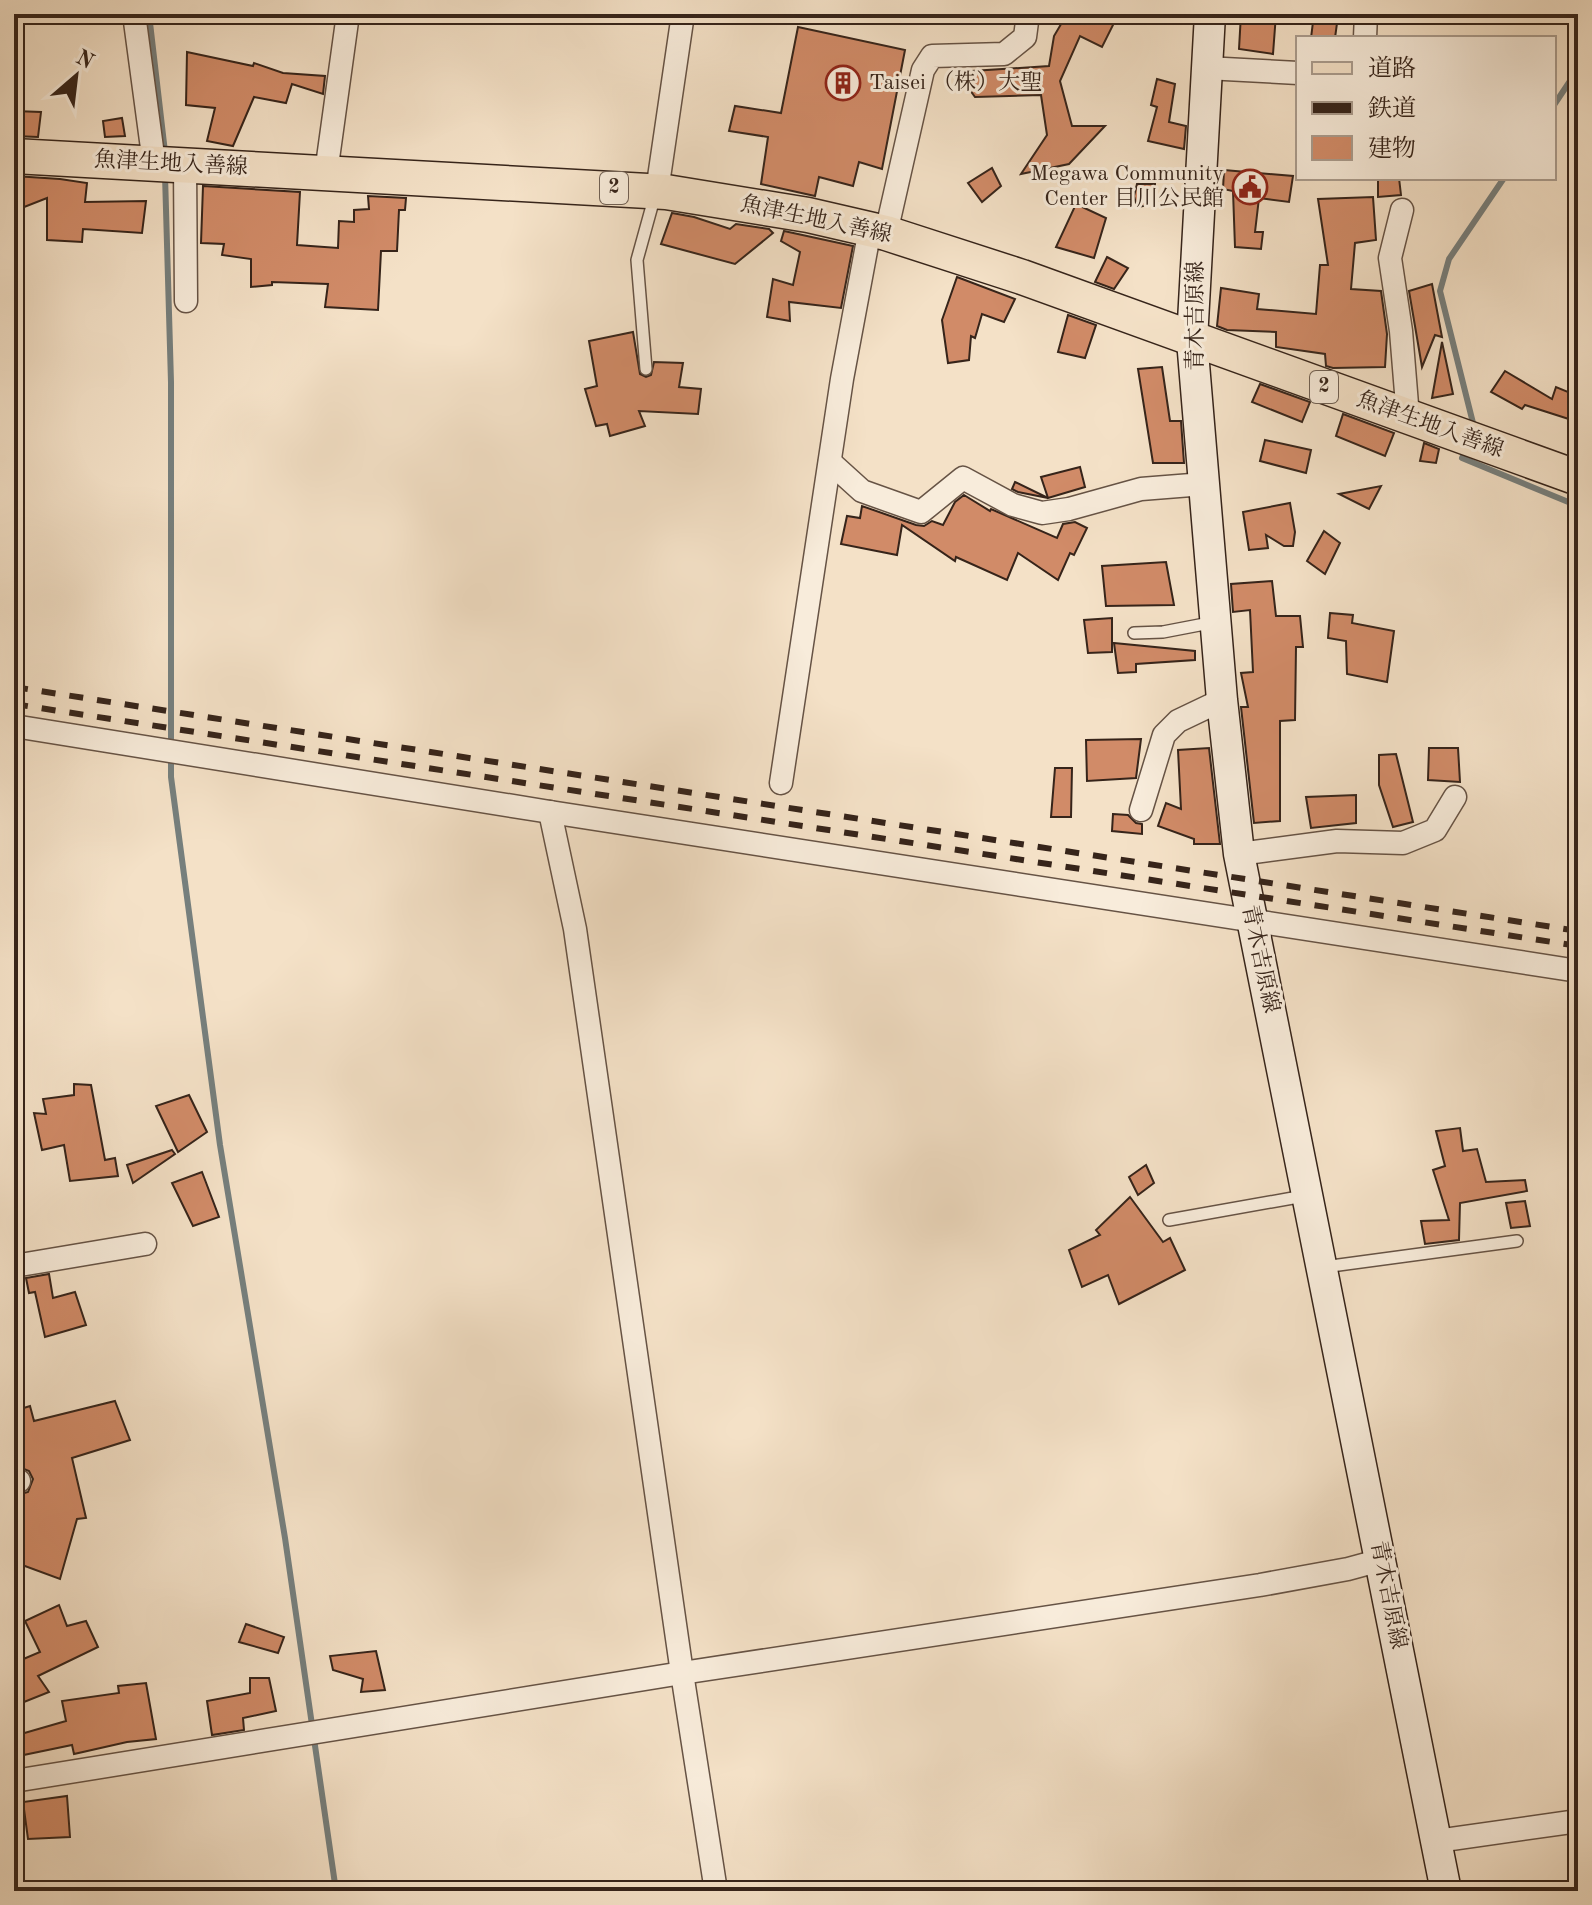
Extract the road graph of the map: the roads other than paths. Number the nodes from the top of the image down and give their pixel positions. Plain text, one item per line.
1 (134, 14) edge
2 (348, 14) edge
3 (683, 14) edge
4 (1028, 14) edge
5 (1210, 14) edge
6 (1366, 14) edge
7 (1365, 36) edge
8 (1206, 68) junction
9 (1296, 73) edge
10 (14, 156) edge
11 (170, 164) junction
12 (326, 173) junction
13 (657, 191) junction
14 (1402, 210) dead end
15 (878, 231) junction
16 (186, 301) dead end
17 (1192, 340) junction
18 (646, 369) dead end
19 (1408, 417) junction
20 (830, 462) junction
21 (1578, 478) edge
22 (1204, 484) junction
23 (1215, 622) junction
24 (1134, 633) dead end
25 (1222, 700) junction
26 (14, 726) edge
27 (781, 783) dead end
28 (1455, 797) dead end
29 (1141, 810) dead end
30 (550, 812) junction
31 (1239, 854) junction
32 (1252, 921) junction
33 (1578, 971) edge
34 (1309, 1196) junction
35 (1169, 1220) dead end
36 (1517, 1241) dead end
37 (145, 1244) dead end
38 (14, 1266) edge
39 (1324, 1267) junction
40 (1381, 1560) junction
41 (682, 1673) junction
42 (14, 1781) edge
43 (1578, 1821) edge
44 (1437, 1841) junction
45 (716, 1891) edge
46 (1446, 1891) edge

1 - 11 street
2 - 12 street
3 - 13 street
4 - 15 street
5 - 8 main road, 青木吉原線
6 - 7 street
8 - 9 street
8 - 17 main road, 青木吉原線
10 - 11 main road, 魚津生地入善線 / 2
11 - 12 main road, 魚津生地入善線 / 2
11 - 16 street
12 - 13 main road, 魚津生地入善線 / 2
13 - 15 main road, 魚津生地入善線 / 2
13 - 18 lane
14 - 19 street
15 - 17 main road, 魚津生地入善線 / 2
15 - 20 street
17 - 19 main road, 魚津生地入善線 / 2
17 - 22 main road, 青木吉原線
19 - 21 main road, 魚津生地入善線 / 2
20 - 22 street
20 - 27 street
22 - 23 main road, 青木吉原線
23 - 24 lane
23 - 25 main road, 青木吉原線
25 - 29 street
25 - 31 main road, 青木吉原線
26 - 30 street
28 - 31 street
30 - 32 street
30 - 41 street
31 - 32 main road, 青木吉原線
32 - 33 street
32 - 34 main road, 青木吉原線
34 - 35 lane
34 - 39 main road, 青木吉原線
36 - 39 lane
37 - 38 street
39 - 40 main road, 青木吉原線
40 - 41 street
40 - 44 main road, 青木吉原線
41 - 42 street
41 - 45 street
43 - 44 street
44 - 46 main road, 青木吉原線

